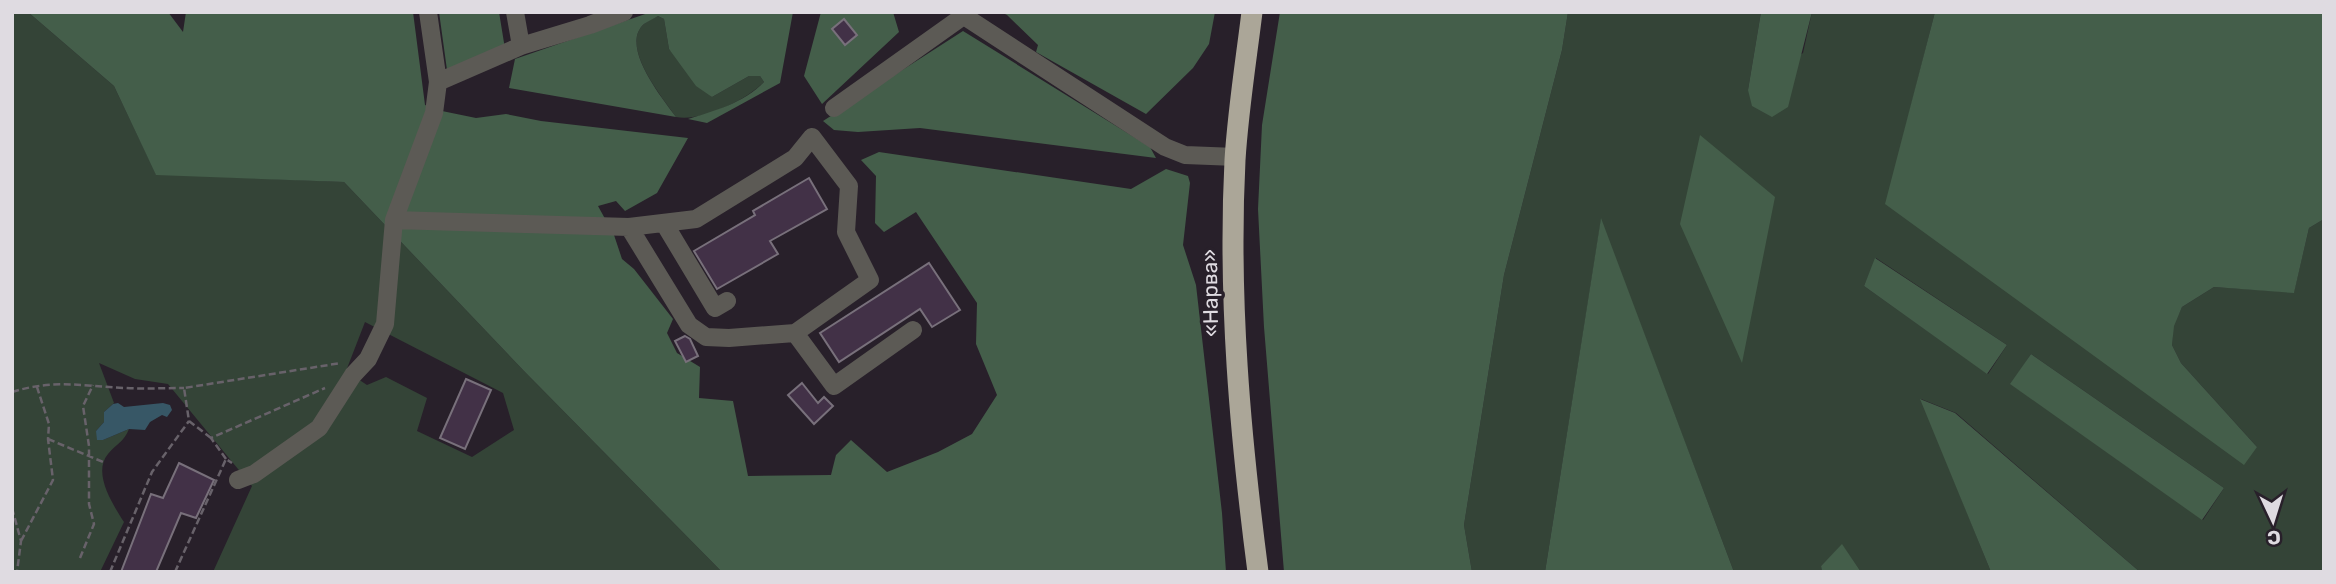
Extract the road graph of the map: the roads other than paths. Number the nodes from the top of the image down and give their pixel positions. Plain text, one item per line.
1 (428, 12) edge
2 (515, 12) edge
3 (624, 12) edge
4 (1252, 12) edge
5 (967, 14) edge
6 (521, 46) junction
7 (438, 82) junction
8 (834, 108) dead end
9 (1236, 158) junction
10 (394, 220) junction
11 (664, 223) junction
12 (629, 227) junction
13 (727, 301) dead end
14 (913, 330) dead end
15 (795, 332) junction
16 (246, 477) road end
17 (1258, 572) edge

1 - 7 street
2 - 6 street
3 - 6 street
4 - 9 highway, «Нарва»
5 - 8 street
5 - 9 street
6 - 7 street
7 - 10 street
9 - 17 highway, «Нарва»
10 - 12 street
10 - 16 street
11 - 12 street
11 - 13 street
11 - 15 street
12 - 15 street
14 - 15 street

